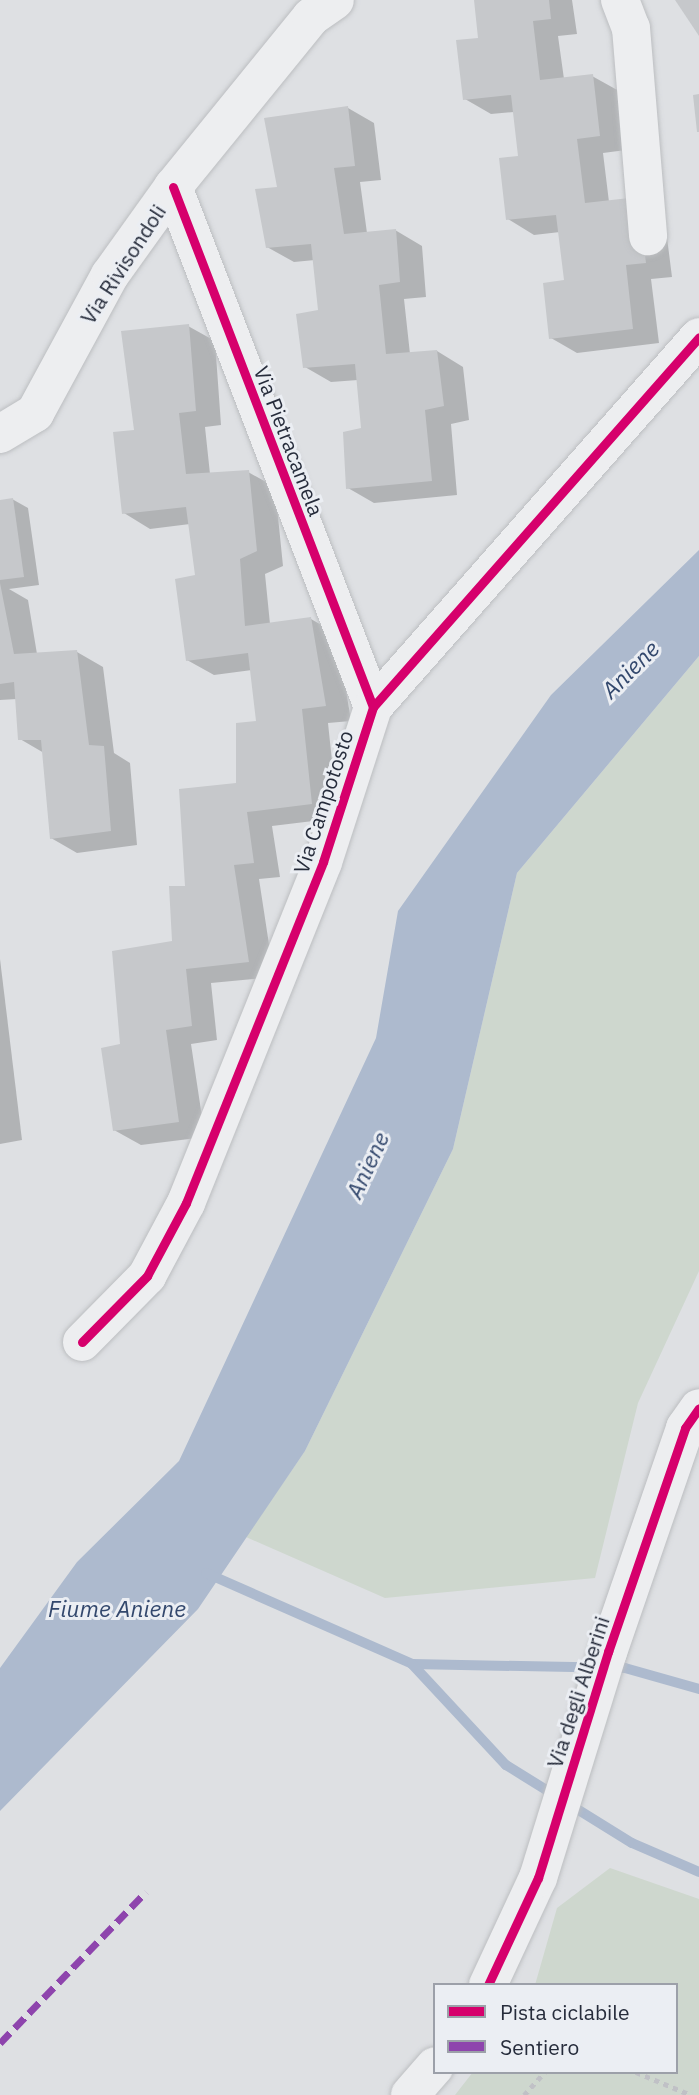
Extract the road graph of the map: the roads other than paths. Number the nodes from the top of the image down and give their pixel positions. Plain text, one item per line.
1 (335, 0) edge
2 (620, 0) edge
3 (173, 187) junction
4 (649, 236) dead end
5 (699, 337) edge
6 (0, 433) edge
7 (373, 707) junction
8 (82, 1342) dead end
9 (699, 1408) edge
10 (489, 1983) edge
11 (433, 2068) edge
12 (411, 2095) edge

1 - 3 street, Via Rivisondoli
2 - 4 street
3 - 6 street, Via Rivisondoli
3 - 7 street, Via Pietracamela
5 - 7 street, Via Campotosto
7 - 8 street, Via Campotosto
9 - 10 street, Via degli Alberini
11 - 12 street

